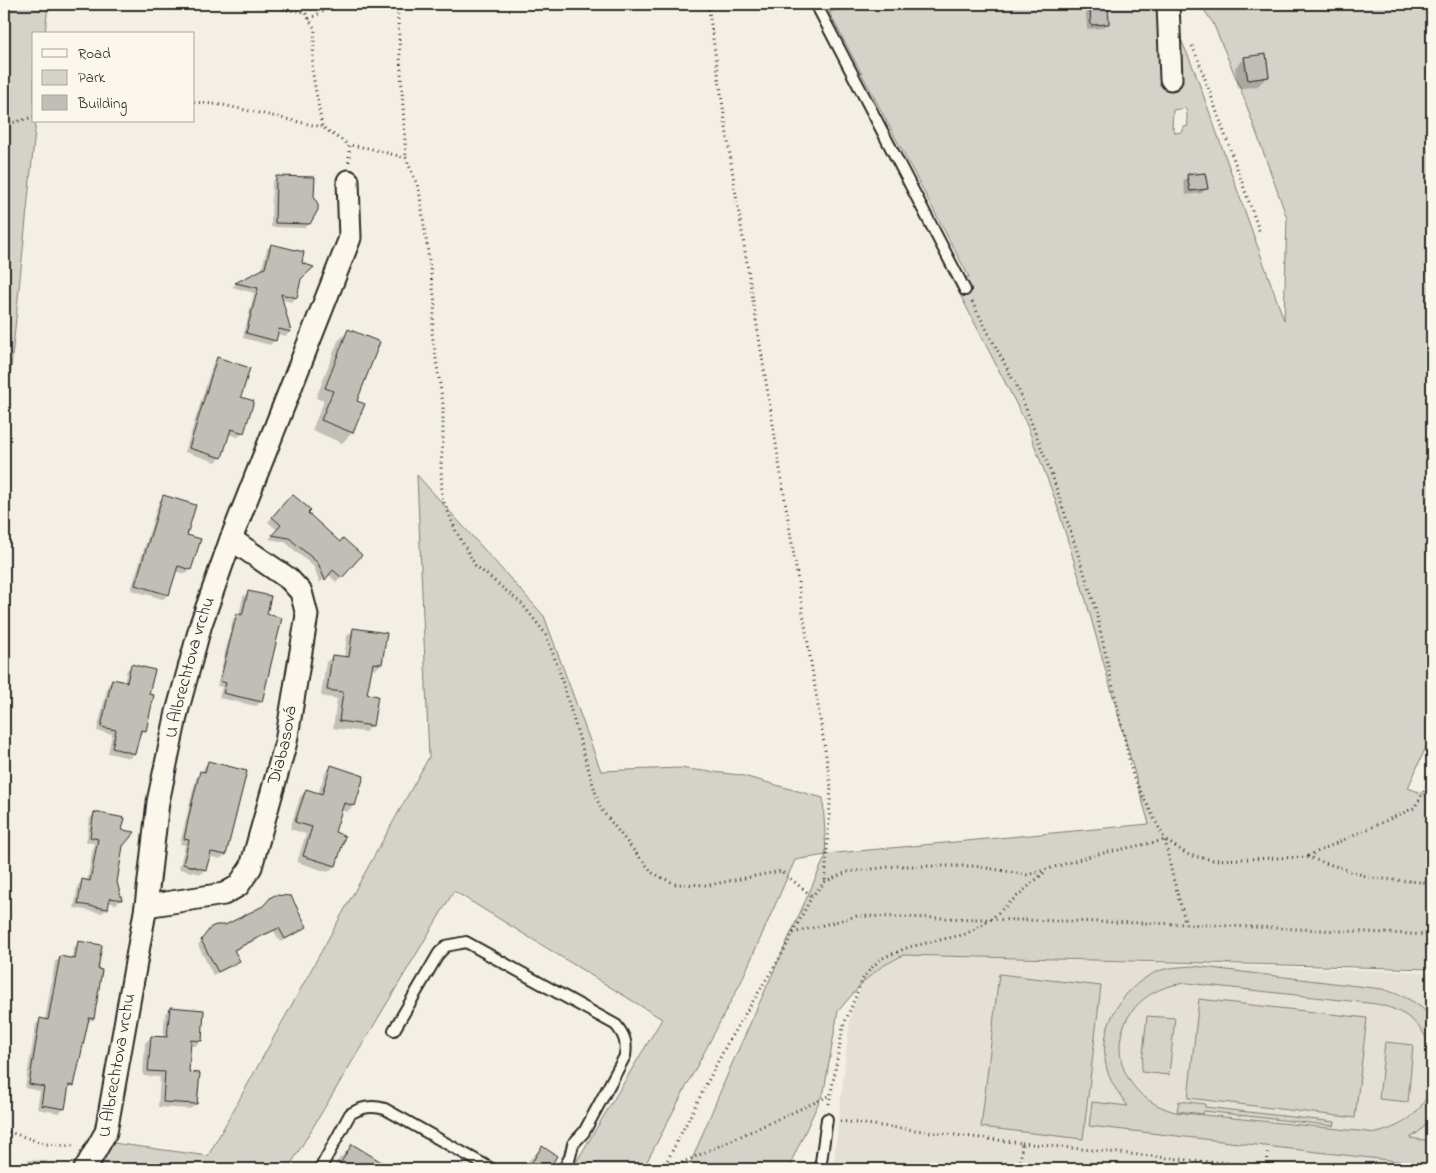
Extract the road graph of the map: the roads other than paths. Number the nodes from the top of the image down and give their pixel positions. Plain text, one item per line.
1 (816, 4) edge
2 (1168, 4) edge
3 (1171, 79) dead end
4 (348, 181) road end
5 (965, 290) road end
6 (231, 538) junction
7 (146, 906) junction
8 (394, 1030) dead end
9 (827, 1119) road end
10 (85, 1169) edge
11 (320, 1169) edge
12 (492, 1169) edge
13 (564, 1169) edge
14 (820, 1169) edge

1 - 5 lane
2 - 3 street
4 - 6 street, U Albrechtova vrchu
6 - 7 street, U Albrechtova vrchu
6 - 7 street, Diabasová
7 - 10 street, U Albrechtova vrchu
8 - 13 lane
9 - 14 lane
11 - 12 lane

